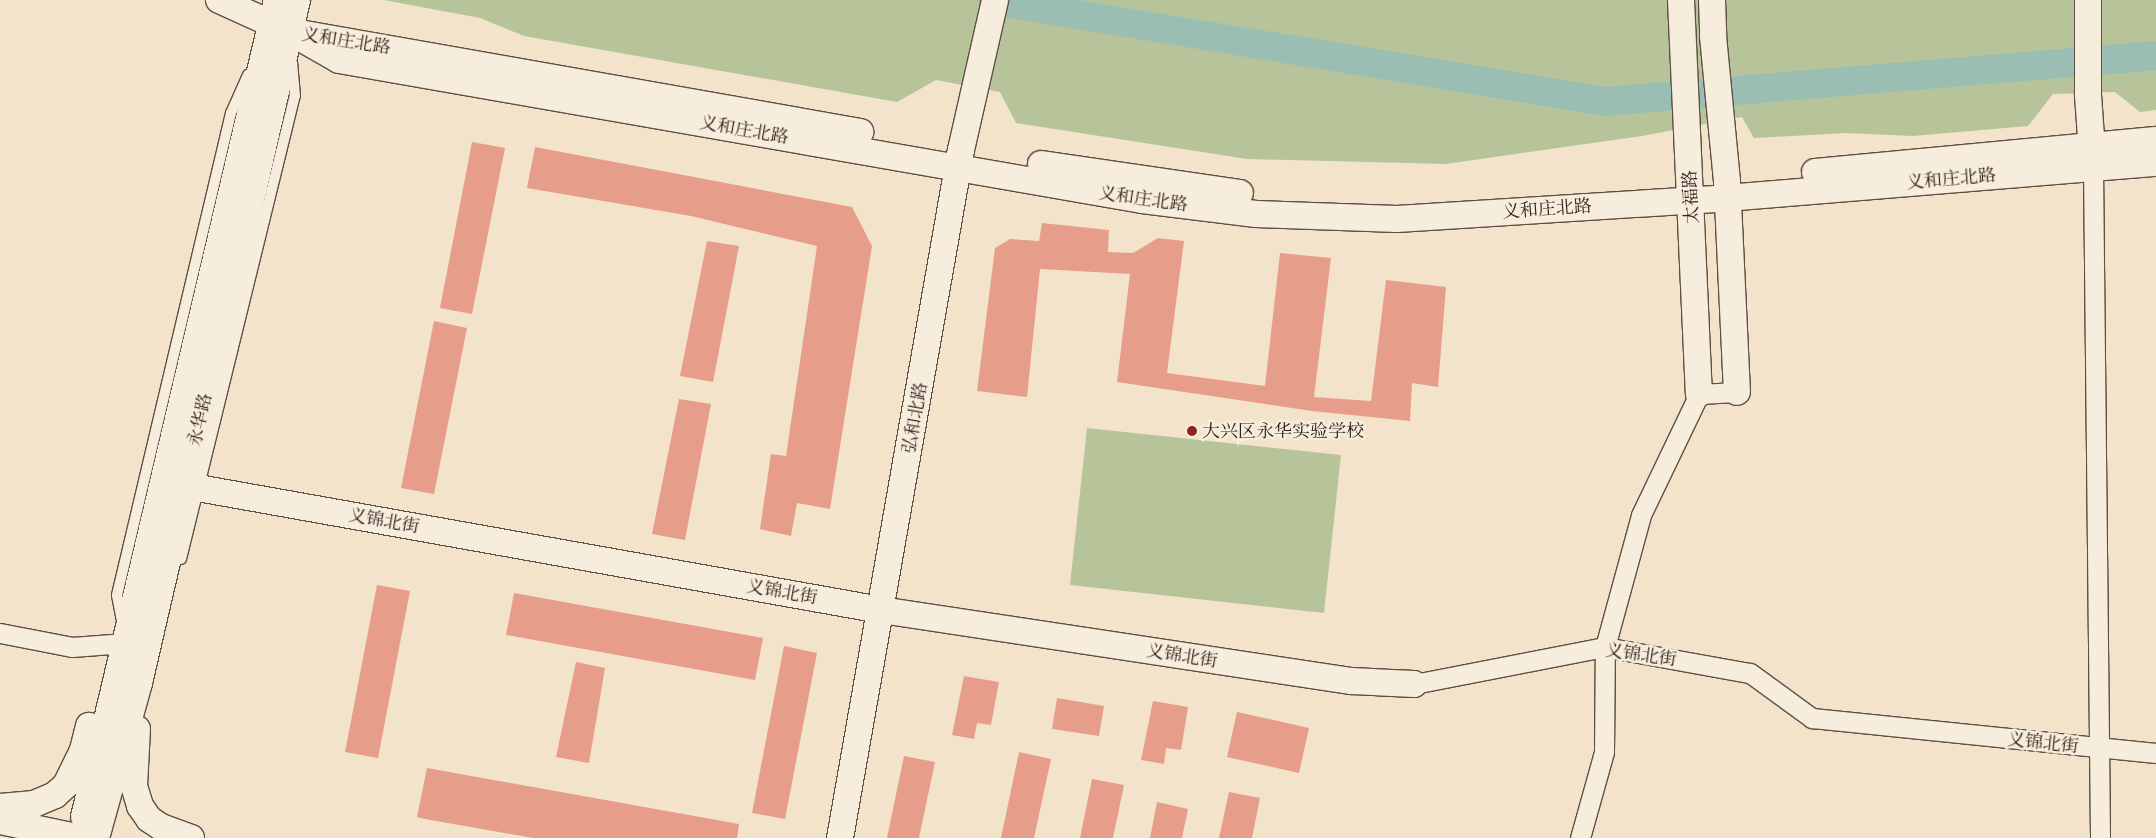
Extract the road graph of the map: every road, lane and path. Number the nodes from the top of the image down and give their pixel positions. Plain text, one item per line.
1 (219, 0) edge
2 (297, 0) edge
3 (995, 0) edge
4 (1681, 0) edge
5 (1712, 0) edge
6 (2088, 9) edge
7 (279, 19) edge
8 (2156, 140) edge
9 (2092, 157) junction
10 (960, 159) junction
11 (2156, 163) edge
12 (1727, 189) junction
13 (1691, 192) junction
14 (1737, 392) joint
15 (1699, 394) junction
16 (198, 488) junction
17 (178, 570) dead end
18 (881, 610) junction
19 (165, 625) dead end
20 (0, 633) edge
21 (125, 642) junction
22 (1605, 647) junction
23 (139, 683) junction
24 (1414, 684) joint
25 (2100, 748) junction
26 (2156, 753) edge
27 (0, 807) edge
28 (0, 821) edge
29 (80, 838) edge
30 (96, 838) edge
31 (191, 838) edge
32 (840, 838) edge
33 (1580, 838) edge
34 (2100, 838) edge

1 - 7 main road, 义和庄北路
2 - 7 main road, 永华路
3 - 10 main road, 弘和北路
4 - 13 main road, 太福路
5 - 12 main road, 太福路
6 - 9 main road
7 - 10 main road, 义和庄北路
7 - 16 lane
7 - 21 main road, 永华路
7 - 23 main road, 永华路
8 - 9 main road, 义和庄北路
9 - 11 main road, 义和庄北路
9 - 12 main road, 义和庄北路
9 - 25 street
10 - 13 main road, 义和庄北路
10 - 18 main road, 弘和北路
12 - 13 main road, 义和庄北路
12 - 14 main road, 太福路
13 - 15 main road, 太福路
14 - 15 street
15 - 22 street
16 - 17 lane
16 - 18 main road, 义锦北街
18 - 24 main road, 义锦北街
18 - 32 main road, 弘和北路
19 - 23 lane
20 - 21 street
21 - 27 main road
21 - 29 main road, 永华路
22 - 24 street, 义锦北街
22 - 25 street, 义锦北街
22 - 33 street
23 - 30 main road, 永华路
23 - 31 main road
25 - 26 street, 义锦北街
25 - 34 street
28 - 29 main road

